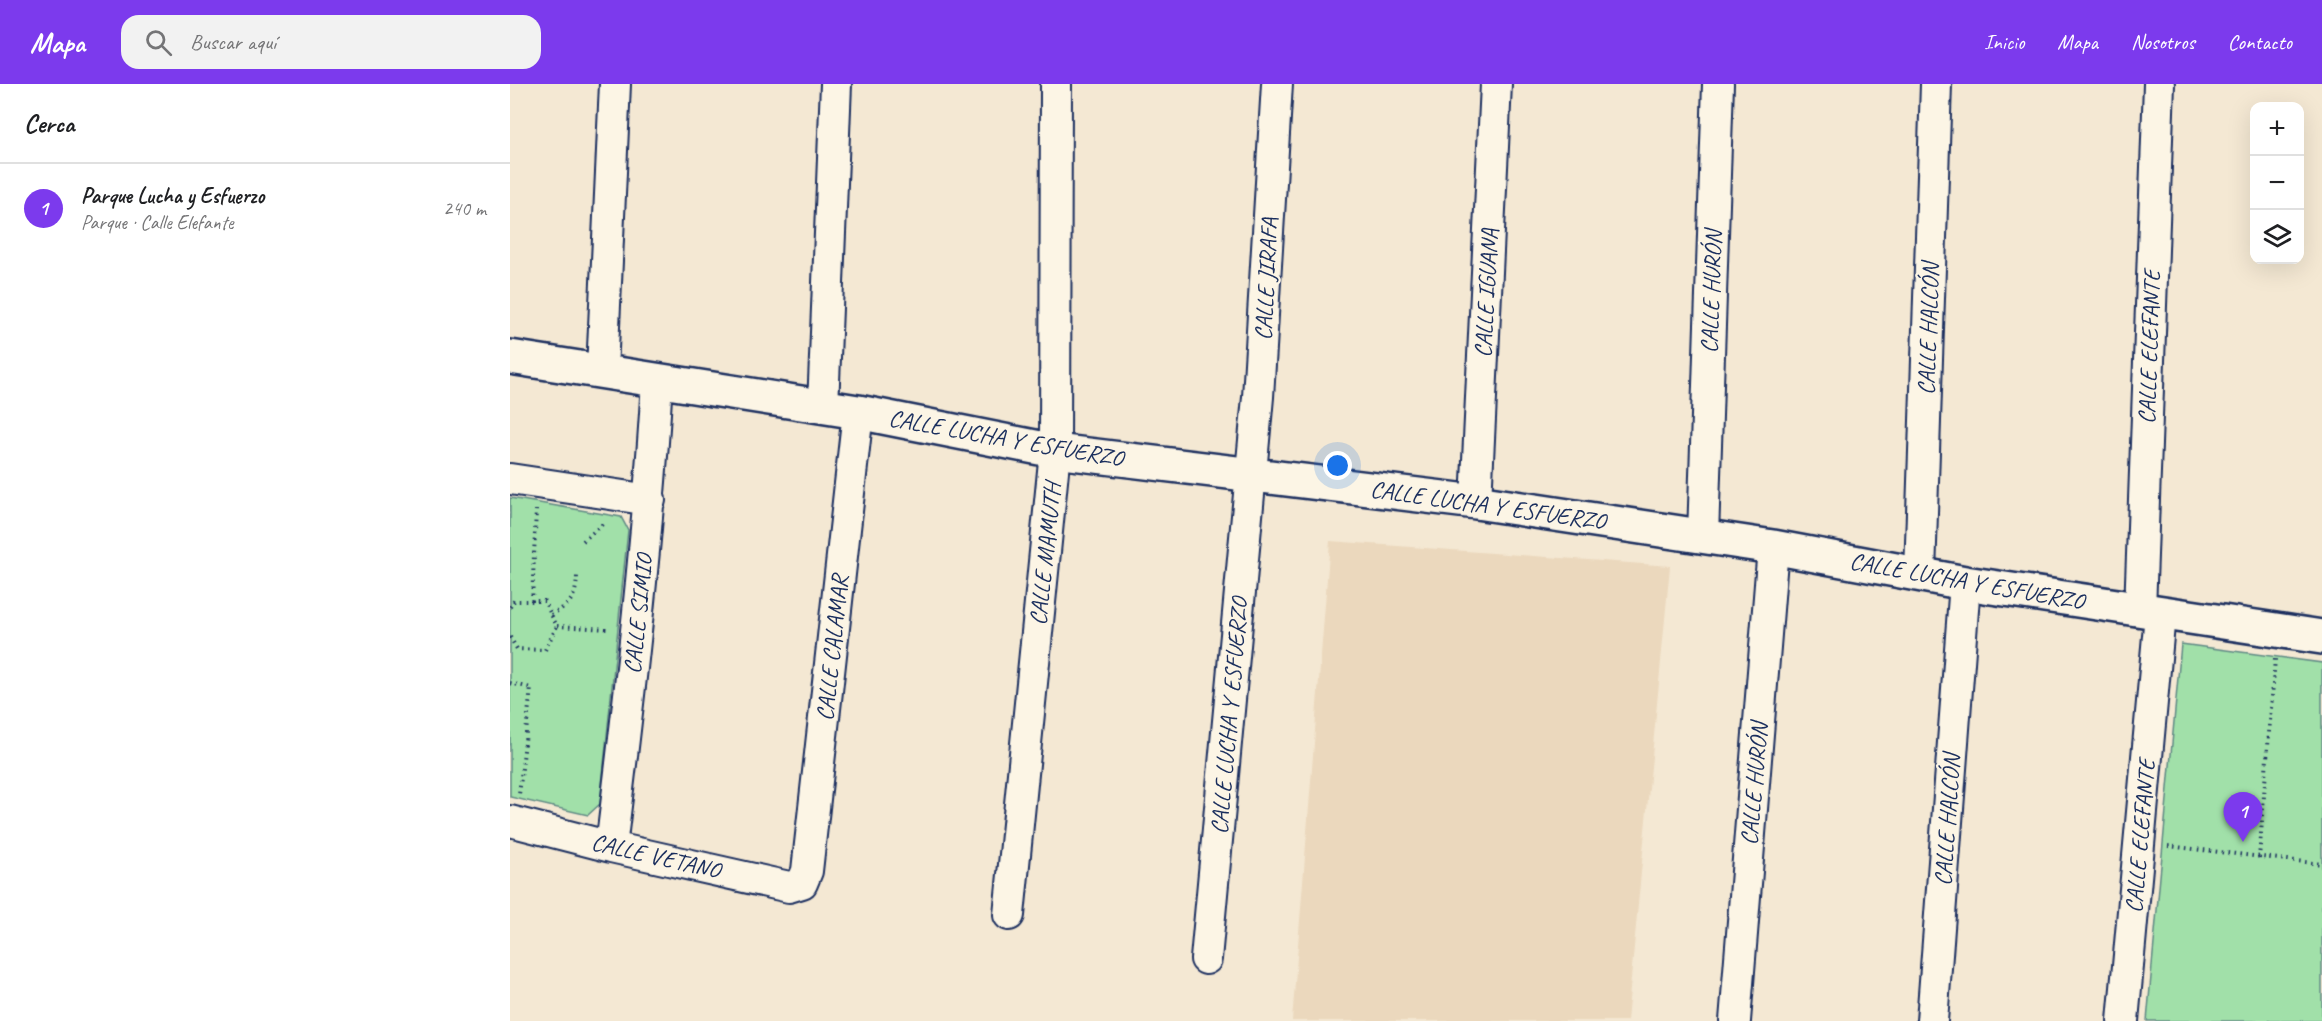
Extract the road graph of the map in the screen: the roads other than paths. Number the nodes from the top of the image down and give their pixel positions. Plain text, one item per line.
1 (615, 84) edge
2 (836, 84) edge
3 (1056, 84) edge
4 (1277, 84) edge
5 (1496, 84) edge
6 (1718, 84) edge
7 (1936, 84) edge
8 (2159, 84) edge
9 (510, 357) edge
10 (602, 372) junction
11 (657, 381) junction
12 (823, 407) junction
13 (858, 412) junction
14 (1055, 451) junction
15 (1252, 473) junction
16 (524, 481) edge
17 (650, 500) junction
18 (1476, 502) junction
19 (1703, 536) junction
20 (1773, 547) junction
21 (1920, 574) junction
22 (1965, 583) junction
23 (2150, 612) junction
24 (2322, 638) edge
25 (513, 822) edge
26 (612, 847) junction
27 (802, 883) joint
28 (1009, 915) dead end
29 (1206, 959) dead end
30 (1735, 1021) edge
31 (1932, 1021) edge
32 (2123, 1021) edge

1 - 10 street
2 - 12 street
3 - 14 street, CALLE MAMUTH
4 - 15 street, CALLE JIRAFA
5 - 18 street, CALLE IGUANA
6 - 19 street, CALLE HURÓN
7 - 21 street, CALLE HALCÓN
8 - 23 street, CALLE ELEFANTE
9 - 10 street, CALLE LUCHA Y ESFUERZO
10 - 11 street, CALLE LUCHA Y ESFUERZO
11 - 12 street, CALLE LUCHA Y ESFUERZO
11 - 17 street, CALLE SIMIO
12 - 13 street, CALLE LUCHA Y ESFUERZO
13 - 14 street, CALLE LUCHA Y ESFUERZO
13 - 27 street, CALLE CALAMAR
14 - 15 street, CALLE LUCHA Y ESFUERZO
14 - 28 street, CALLE MAMUTH
15 - 18 street, CALLE LUCHA Y ESFUERZO
15 - 29 street, CALLE LUCHA Y ESFUERZO
16 - 17 street
17 - 26 street, CALLE SIMIO
18 - 19 street, CALLE LUCHA Y ESFUERZO
19 - 20 street, CALLE LUCHA Y ESFUERZO
20 - 21 street, CALLE LUCHA Y ESFUERZO
20 - 30 street, CALLE HURÓN
21 - 22 street, CALLE LUCHA Y ESFUERZO
22 - 23 street, CALLE LUCHA Y ESFUERZO
22 - 31 street, CALLE HALCÓN
23 - 24 street, CALLE LUCHA Y ESFUERZO
23 - 32 street, CALLE ELEFANTE
25 - 26 street, CALLE VETANO
26 - 27 street, CALLE VETANO

